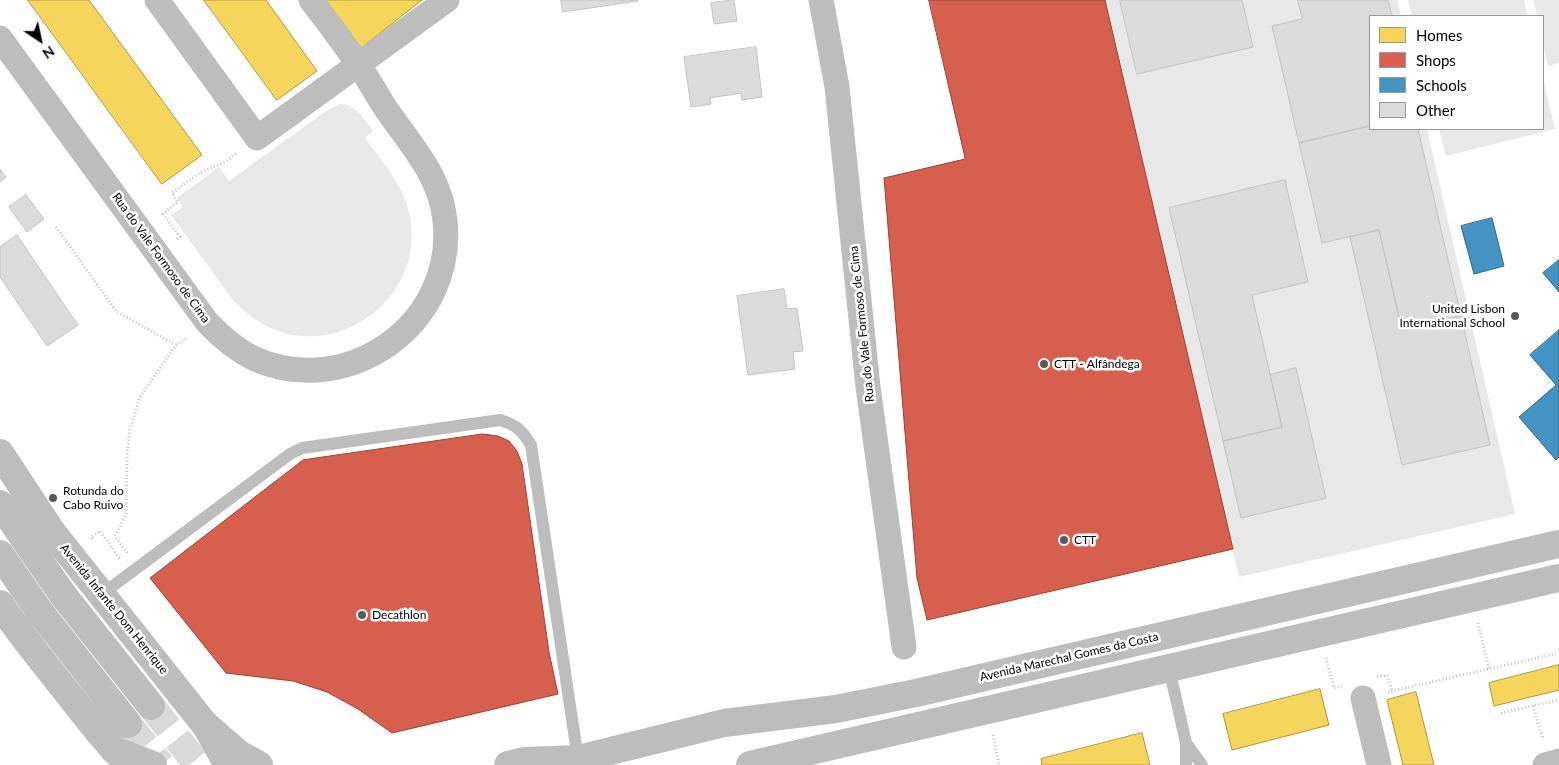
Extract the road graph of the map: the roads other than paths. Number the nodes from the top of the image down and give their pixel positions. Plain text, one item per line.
1 (156, 0) edge
2 (311, 0) edge
3 (447, 0) edge
4 (821, 0) edge
5 (0, 38) edge
6 (358, 64) junction
7 (0, 453) edge
8 (0, 504) edge
9 (1559, 544) edge
10 (0, 554) edge
11 (1559, 578) edge
12 (102, 594) junction
13 (0, 604) edge
14 (904, 647) dead end
15 (1169, 668) junction
16 (1358, 688) road end
17 (151, 706) tunnel mouth
18 (128, 724) tunnel mouth
19 (206, 726) junction
20 (1186, 743) junction
21 (122, 760) edge
22 (571, 762) edge
23 (153, 765) edge
24 (228, 765) edge
25 (258, 765) edge
26 (508, 765) edge
27 (750, 765) edge
28 (1186, 765) edge
29 (1202, 765) edge
30 (1380, 765) edge

1 - 6 street
2 - 6 street, Rua do Vale Formoso de Cima
3 - 6 street
4 - 14 street, Rua do Vale Formoso de Cima
5 - 6 street, Rua do Vale Formoso de Cima
7 - 12 main road, Avenida Infante Dom Henrique
8 - 17 main road
9 - 22 main road, Avenida Marechal Gomes da Costa
10 - 18 main road
11 - 15 main road
12 - 19 main road, Avenida Infante Dom Henrique
12 - 22 lane
13 - 21 main road
15 - 20 lane
15 - 27 main road
16 - 30 street
19 - 24 main road, Avenida Infante Dom Henrique
19 - 25 main road
20 - 28 lane
20 - 29 lane
21 - 23 main road
22 - 26 main road, Avenida Marechal Gomes da Costa

